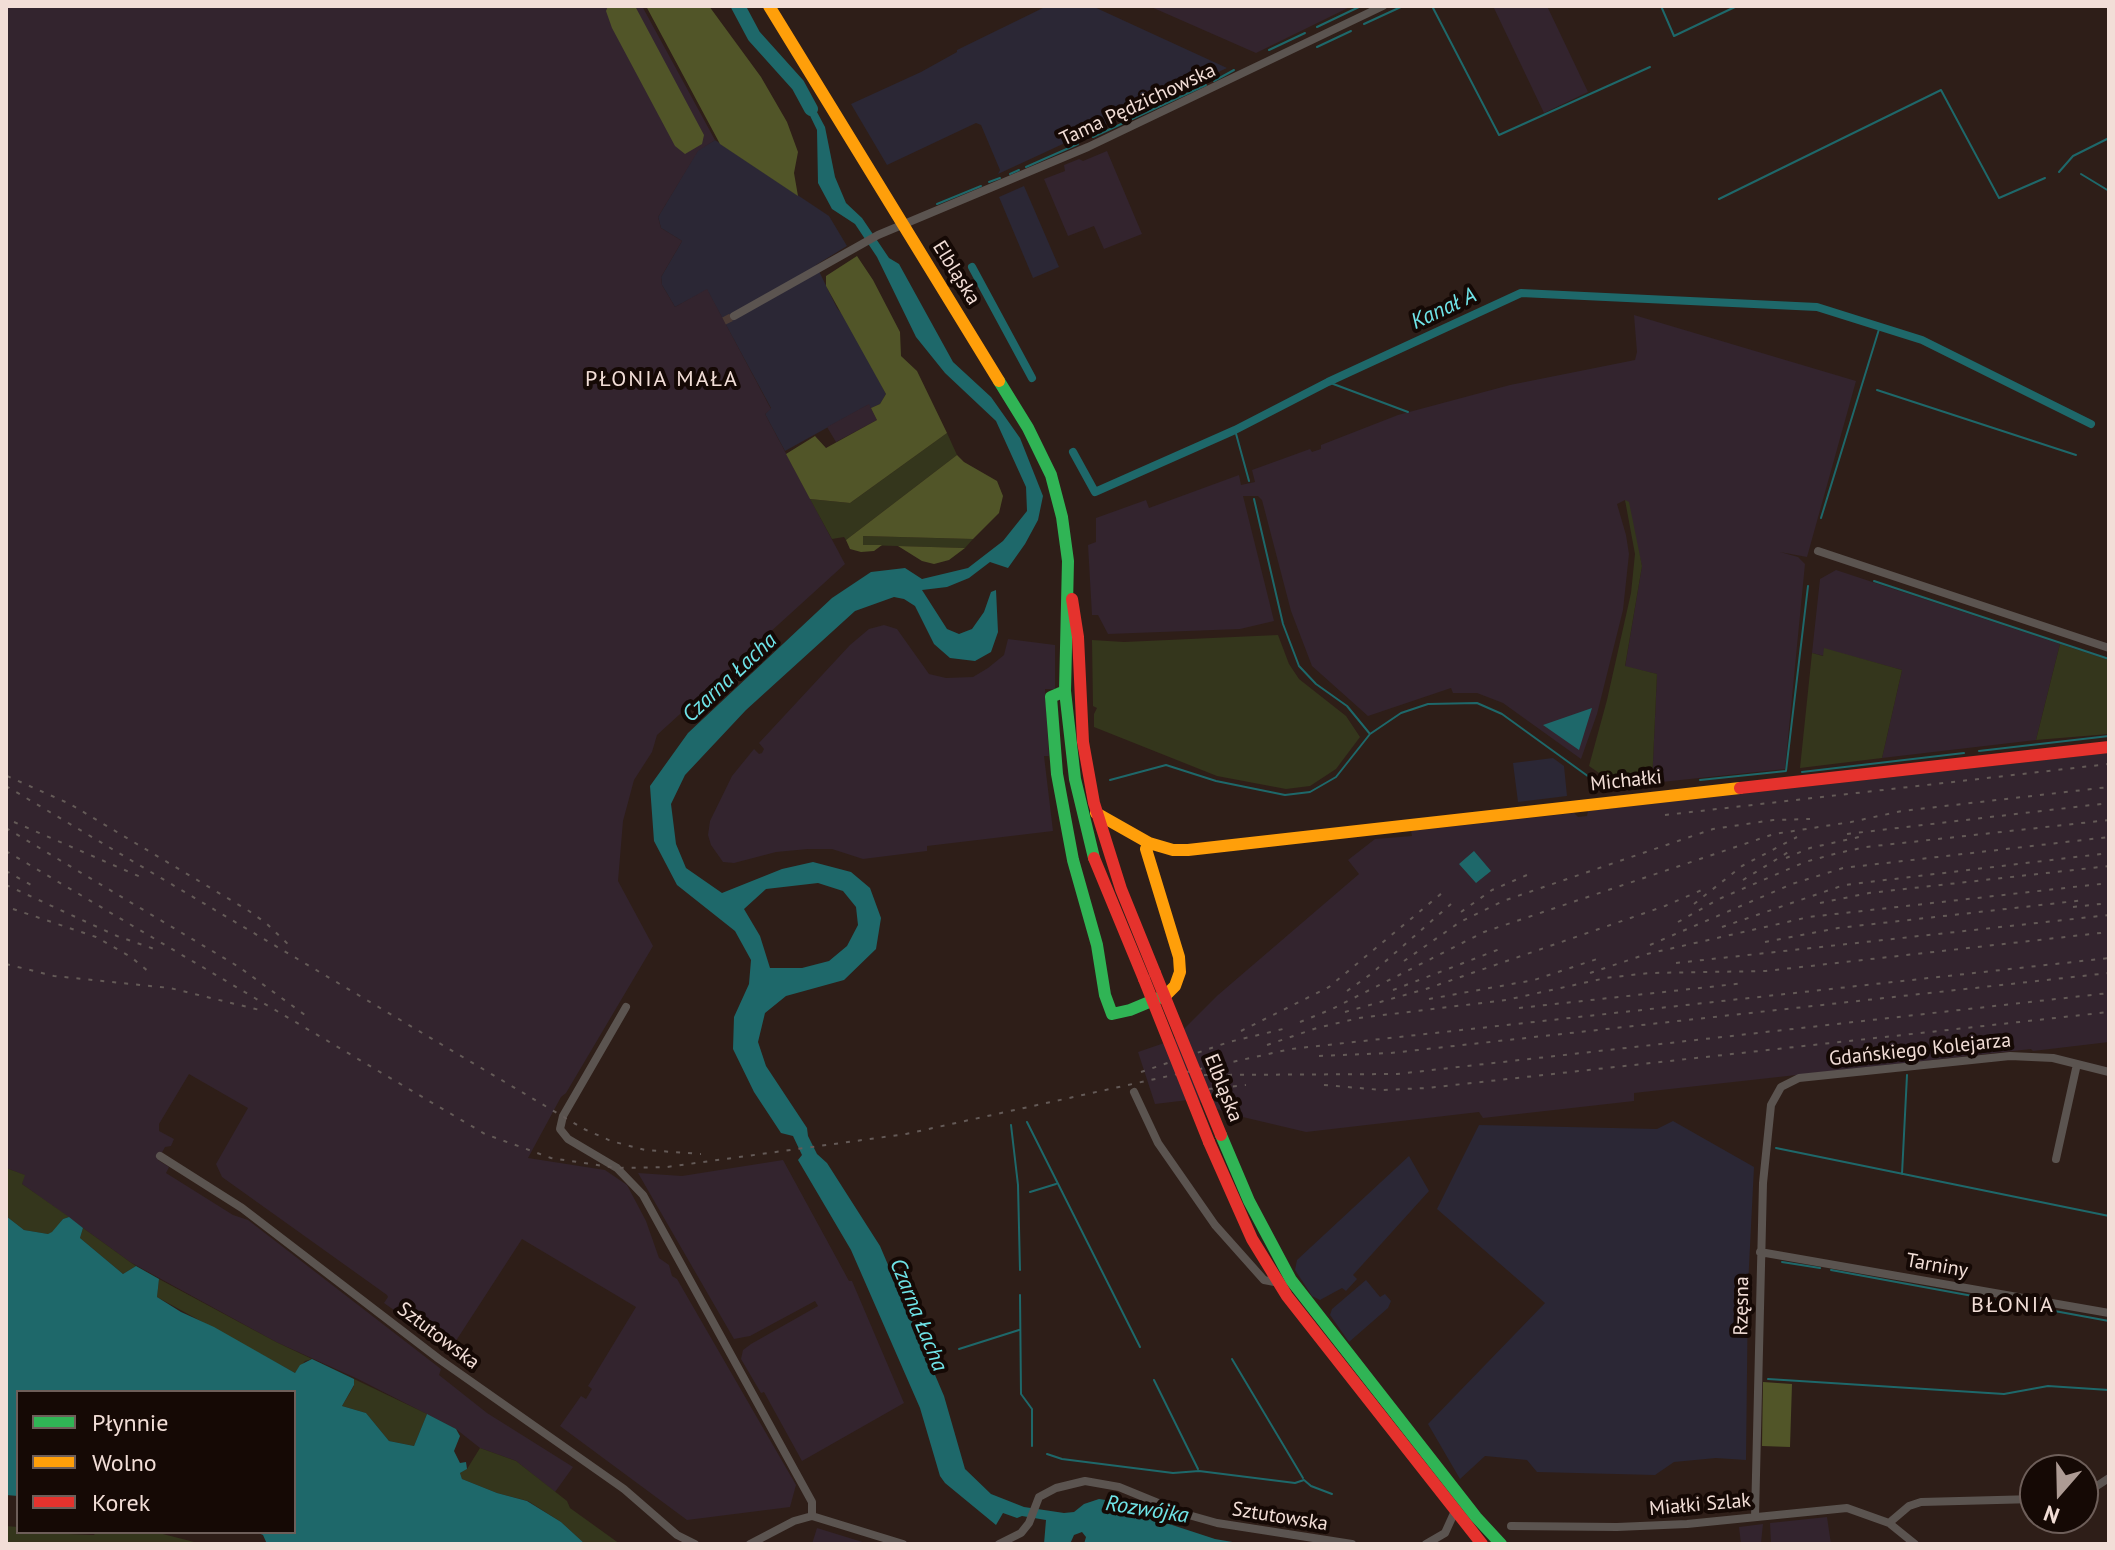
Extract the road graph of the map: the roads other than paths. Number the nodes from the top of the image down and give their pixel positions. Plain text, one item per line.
1 (769, 6) edge
2 (1383, 6) edge
3 (903, 225) junction
4 (734, 316) tunnel mouth
5 (1818, 551) dead end
6 (1069, 576) junction
7 (2109, 648) edge
8 (1065, 691) junction
9 (2109, 747) edge
10 (1096, 813) junction
11 (1121, 827) junction
12 (1087, 831) junction
13 (1067, 834) junction
14 (1104, 840) junction
15 (1149, 843) junction
16 (1149, 976) junction
17 (626, 1007) dead end
18 (2077, 1064) junction
19 (2109, 1072) edge
20 (1134, 1092) dead end
21 (1773, 1098) joint
22 (160, 1156) dead end
23 (2056, 1159) dead end
24 (1760, 1252) junction
25 (1285, 1282) junction
26 (2109, 1313) edge
27 (2019, 1499) edge
28 (1455, 1511) junction
29 (812, 1516) junction
30 (1755, 1517) junction
31 (1889, 1523) junction
32 (1511, 1526) dead end
33 (1902, 1534) junction
34 (1436, 1541) edge
35 (695, 1544) edge
36 (750, 1544) edge
37 (903, 1544) edge
38 (999, 1544) edge
39 (1352, 1544) edge
40 (1426, 1544) edge
41 (1482, 1544) edge
42 (1501, 1544) edge
43 (1904, 1544) edge
44 (1915, 1544) edge

1 - 3 main road, Elbląska
2 - 3 street, Tama Pędzichowska
3 - 4 street, Tama Pędzichowska
3 - 6 main road, Elbląska
5 - 7 street
6 - 8 main road, Elbląska
6 - 10 main road, Elbląska
8 - 12 main road, Elbląska
8 - 13 main road
9 - 15 main road, Michałki
10 - 11 main road, Michałki
10 - 14 main road, Elbląska
11 - 14 main road
11 - 15 main road, Michałki
12 - 13 main road
12 - 16 main road, Elbląska
13 - 15 main road
14 - 16 main road, Elbląska
16 - 25 main road, Elbląska, bridge
16 - 25 main road, Elbląska, bridge
17 - 29 street
18 - 19 street, Gdańskiego Kolejarza
18 - 21 street, Gdańskiego Kolejarza
18 - 23 street
20 - 25 street, Elbląska
21 - 24 street, Rzęsna
22 - 35 street, Sztutowska
24 - 26 street, Tarniny
24 - 30 street, Rzęsna
25 - 28 main road, Elbląska
25 - 42 main road, Elbląska
27 - 31 street
28 - 34 street
28 - 41 main road, Elbląska
29 - 36 street
29 - 37 street
30 - 31 street, Miałki Szlak
30 - 32 street, Miałki Szlak
31 - 33 street, Miałki Szlak
33 - 43 street
33 - 44 street, Miałki Szlak
34 - 40 street
38 - 39 street, Sztutowska

